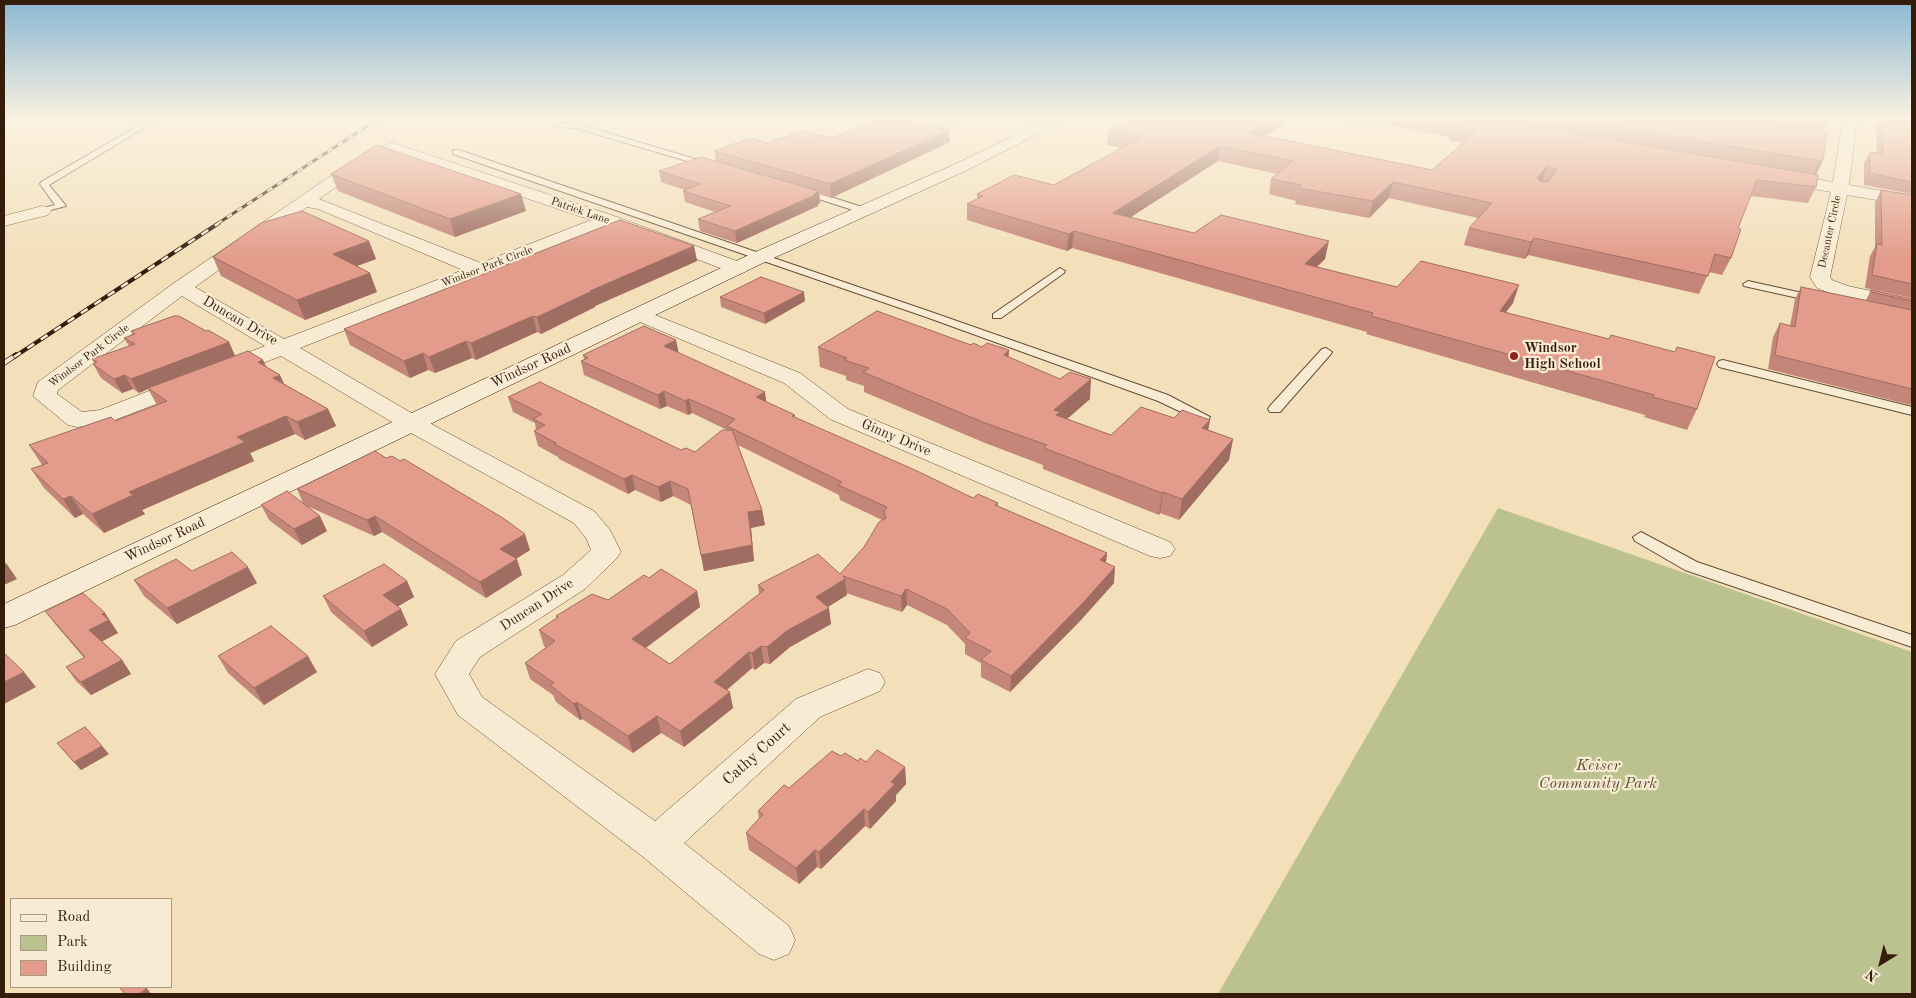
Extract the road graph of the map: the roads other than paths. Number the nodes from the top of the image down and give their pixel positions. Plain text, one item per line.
1 (75, 166) edge
2 (356, 166) edge
3 (445, 166) edge
4 (492, 166) edge
5 (714, 166) edge
6 (961, 166) edge
7 (1840, 166) edge
8 (722, 168) edge
9 (1763, 175) edge
10 (787, 186) edge
11 (1840, 188) junction
12 (1912, 201) edge
13 (305, 202) junction
14 (866, 210) junction
15 (42, 211) joint
16 (608, 220) junction
17 (4, 221) edge
18 (749, 262) junction
19 (481, 270) junction
20 (1060, 272) dead end
21 (1748, 284) dead end
22 (181, 287) junction
23 (1825, 302) edge
24 (1912, 306) edge
25 (640, 315) junction
26 (997, 316) dead end
27 (284, 346) junction
28 (1326, 352) dead end
29 (1723, 364) dead end
30 (1275, 409) dead end
31 (1912, 411) edge
32 (1203, 417) edge
33 (412, 423) junction
34 (1641, 537) dead end
35 (1160, 549) dead end
36 (4, 617) edge
37 (1912, 641) edge
38 (868, 682) dead end
39 (656, 844) junction
40 (774, 940) dead end

1 - 15 lane
2 - 13 street, Windsor Park Circle
3 - 16 street, Patrick Lane
4 - 18 lane
5 - 8 lane
6 - 14 street, Windsor Road
7 - 11 street, Decanter Circle
9 - 11 street
10 - 14 lane
11 - 12 street
11 - 24 street, Decanter Circle
13 - 19 street
13 - 22 street, Windsor Park Circle
14 - 18 street, Windsor Road
15 - 17 street
16 - 18 street, Patrick Lane
16 - 19 street, Windsor Park Circle
18 - 25 street, Windsor Road
18 - 32 lane
19 - 27 street, Windsor Park Circle
20 - 26 lane
21 - 23 lane
22 - 27 street, Duncan Drive
22 - 27 street, Windsor Park Circle
25 - 33 street, Windsor Road
25 - 35 street, Ginny Drive
27 - 33 street, Duncan Drive
28 - 30 lane
29 - 31 lane
33 - 36 street, Windsor Road
33 - 39 street, Duncan Drive
34 - 37 lane
38 - 39 street, Cathy Court
39 - 40 street, Duncan Drive

